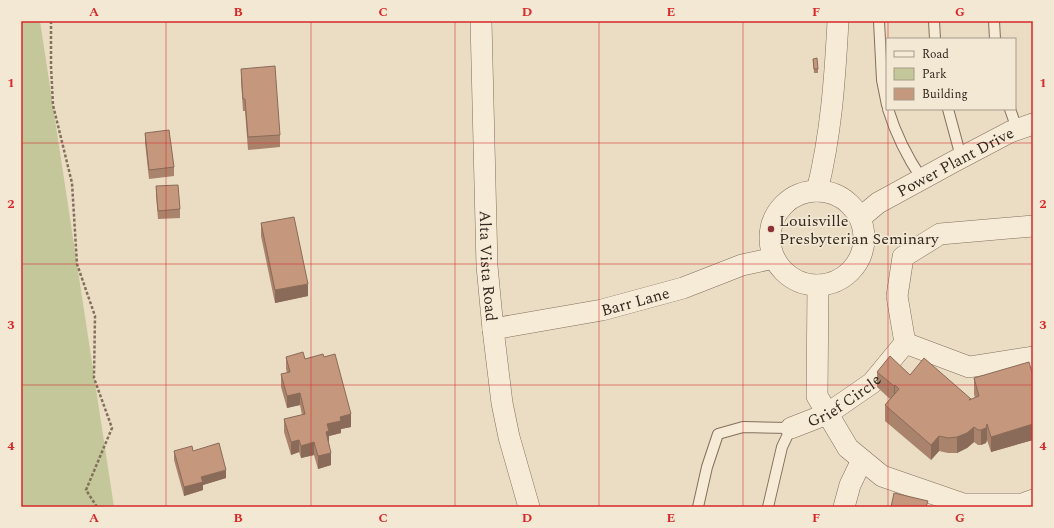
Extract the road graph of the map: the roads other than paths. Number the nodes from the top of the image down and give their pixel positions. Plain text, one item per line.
1 (481, 21) edge
2 (838, 21) edge
3 (879, 21) edge
4 (934, 21) edge
5 (994, 21) edge
6 (935, 38) edge
7 (995, 38) edge
8 (886, 100) edge
9 (888, 110) edge
10 (948, 110) edge
11 (1011, 110) edge
12 (1025, 126) edge
13 (961, 157) junction
14 (922, 179) junction
15 (817, 191) junction
16 (860, 218) junction
17 (1033, 226) edge
18 (774, 258) junction
19 (818, 285) junction
20 (493, 329) junction
21 (905, 343) junction
22 (1033, 357) edge
23 (827, 414) junction
24 (791, 428) junction
25 (862, 460) junction
26 (1033, 500) edge
27 (529, 507) edge
28 (698, 507) edge
29 (768, 507) edge
30 (844, 507) edge

1 - 20 street, Alta Vista Road
2 - 15 street
3 - 8 lane
4 - 6 lane
5 - 7 lane
9 - 14 lane
10 - 13 lane
11 - 12 lane
12 - 13 street, Power Plant Drive
13 - 14 street, Power Plant Drive
14 - 16 street, Power Plant Drive
15 - 16 street
15 - 18 street
16 - 19 street
17 - 21 street
18 - 19 street
18 - 20 street, Barr Lane
19 - 23 street
20 - 27 street, Alta Vista Road
21 - 22 street
21 - 23 street, Grief Circle
23 - 24 street, Grief Circle
23 - 25 street
24 - 28 lane
24 - 29 lane
25 - 26 street
25 - 30 street

